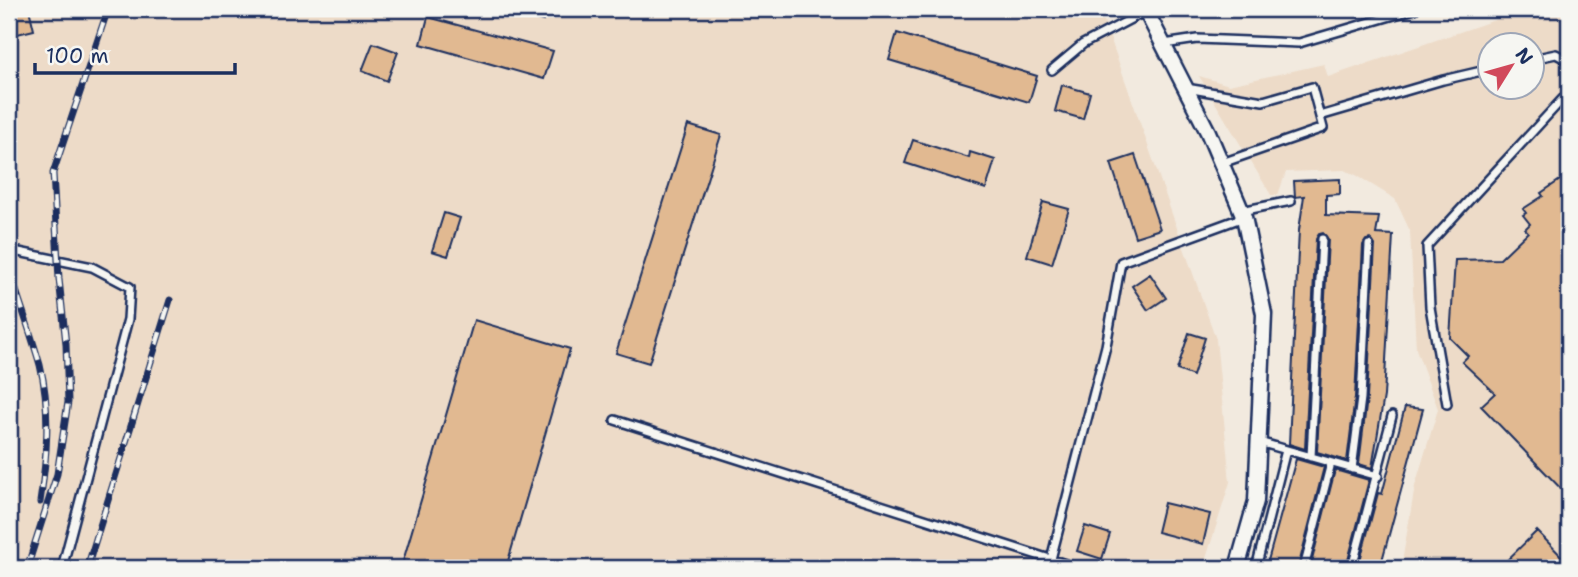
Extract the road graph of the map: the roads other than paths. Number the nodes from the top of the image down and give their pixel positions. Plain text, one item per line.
1 (1415, 9) edge
2 (1146, 10) edge
3 (1164, 44) junction
4 (1546, 56) edge
5 (1569, 61) edge
6 (1052, 70) dead end
7 (1476, 72) edge
8 (1186, 88) junction
9 (1569, 93) edge
10 (1320, 116) junction
11 (1221, 163) junction
12 (1291, 201) dead end
13 (1242, 214) junction
14 (1322, 239) dead end
15 (1369, 245) dead end
16 (9, 250) edge
17 (1447, 404) dead end
18 (1392, 416) dead end
19 (615, 420) dead end
20 (1259, 442) junction
21 (1286, 450) junction
22 (1311, 457) junction
23 (1331, 463) junction
24 (1352, 469) junction
25 (1378, 476) junction
26 (1051, 559) junction
27 (62, 568) edge
28 (1079, 568) edge
29 (1237, 568) edge
30 (1256, 568) edge
31 (1304, 568) edge
32 (1352, 568) edge

1 - 3 lane
2 - 3 street
2 - 6 lane
3 - 8 street
4 - 5 lane
7 - 10 lane
8 - 10 lane
8 - 11 street
9 - 17 lane
10 - 11 lane
11 - 13 street
12 - 13 lane
13 - 20 street
13 - 26 lane
14 - 22 lane
15 - 24 lane
16 - 27 lane
18 - 25 lane
19 - 26 lane
20 - 21 lane
20 - 29 street
21 - 22 lane
21 - 30 lane
22 - 23 lane
23 - 24 lane
23 - 31 lane
24 - 25 lane
25 - 32 lane
26 - 28 lane

